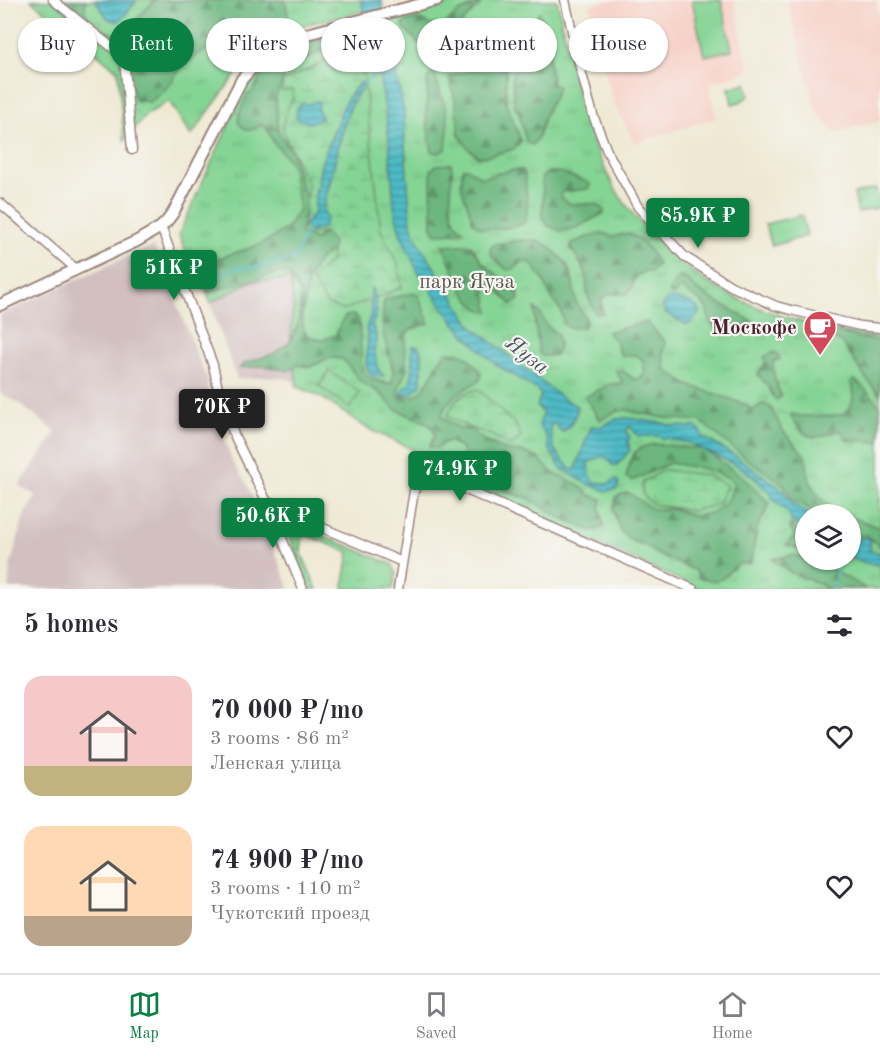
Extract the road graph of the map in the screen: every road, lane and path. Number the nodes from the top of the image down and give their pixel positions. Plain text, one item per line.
1 (52, 0) edge
2 (437, 0) edge
3 (565, 0) edge
4 (132, 150) dead end
5 (0, 203) edge
6 (160, 227) junction
7 (76, 269) junction
8 (0, 305) edge
9 (880, 328) edge
10 (267, 501) junction
11 (402, 562) junction
12 (303, 589) edge
13 (398, 589) edge
14 (693, 589) edge

1 - 4 street
2 - 6 main road
3 - 9 street
5 - 7 street
6 - 7 main road
6 - 10 street
7 - 8 main road
10 - 11 street
10 - 12 street
11 - 13 street
11 - 14 street

